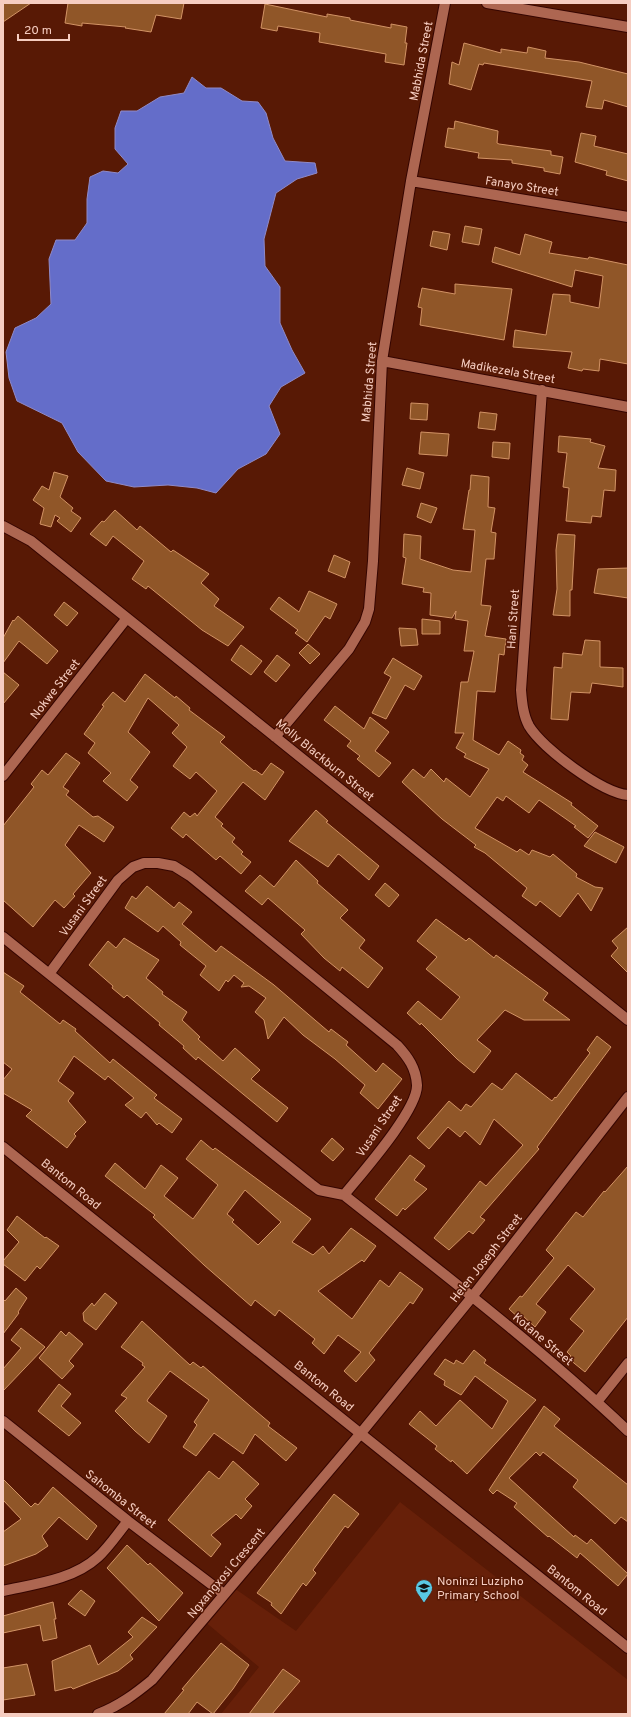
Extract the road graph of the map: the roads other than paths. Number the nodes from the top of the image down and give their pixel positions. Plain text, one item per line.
1 (445, 3) edge
2 (487, 3) edge
3 (628, 26) edge
4 (411, 181) junction
5 (628, 216) edge
6 (382, 361) junction
7 (542, 390) junction
8 (628, 407) edge
9 (3, 526) edge
10 (127, 618) junction
11 (275, 736) junction
12 (3, 776) edge
13 (628, 795) edge
14 (3, 937) edge
15 (49, 974) junction
16 (628, 1020) edge
17 (628, 1097) edge
18 (3, 1147) edge
19 (344, 1195) junction
20 (472, 1297) junction
21 (628, 1363) edge
22 (597, 1402) junction
23 (3, 1421) edge
24 (628, 1431) edge
25 (361, 1432) junction
26 (128, 1521) junction
27 (3, 1591) edge
28 (224, 1594) junction
29 (628, 1648) edge
30 (98, 1714) edge

1 - 4 street, Mabhida Street
2 - 3 street
4 - 5 street, Fanayo Street
4 - 6 street, Mabhida Street
6 - 7 street, Madikezela Street
6 - 11 street, Mabhida Street
7 - 8 street, Madikezela Street
7 - 13 street, Hani Street
9 - 10 street, Molly Blackburn Street
10 - 11 street, Molly Blackburn Street
10 - 12 street, Nokwe Street
11 - 16 street, Molly Blackburn Street
14 - 15 street
15 - 19 street
15 - 19 street, Vusani Street
17 - 20 street, Helen Joseph Street
18 - 25 street, Bantom Road
19 - 20 street, Kotane Street
20 - 22 street, Kotane Street
20 - 25 street, Helen Joseph Street
21 - 22 street
22 - 24 street, Kotane Street
23 - 26 street, Sahomba Street
25 - 28 street, Ngxangxosi Crescent
25 - 29 street, Bantom Road
26 - 27 street
26 - 28 street, Sahomba Street
28 - 30 street, Ngxangxosi Crescent

